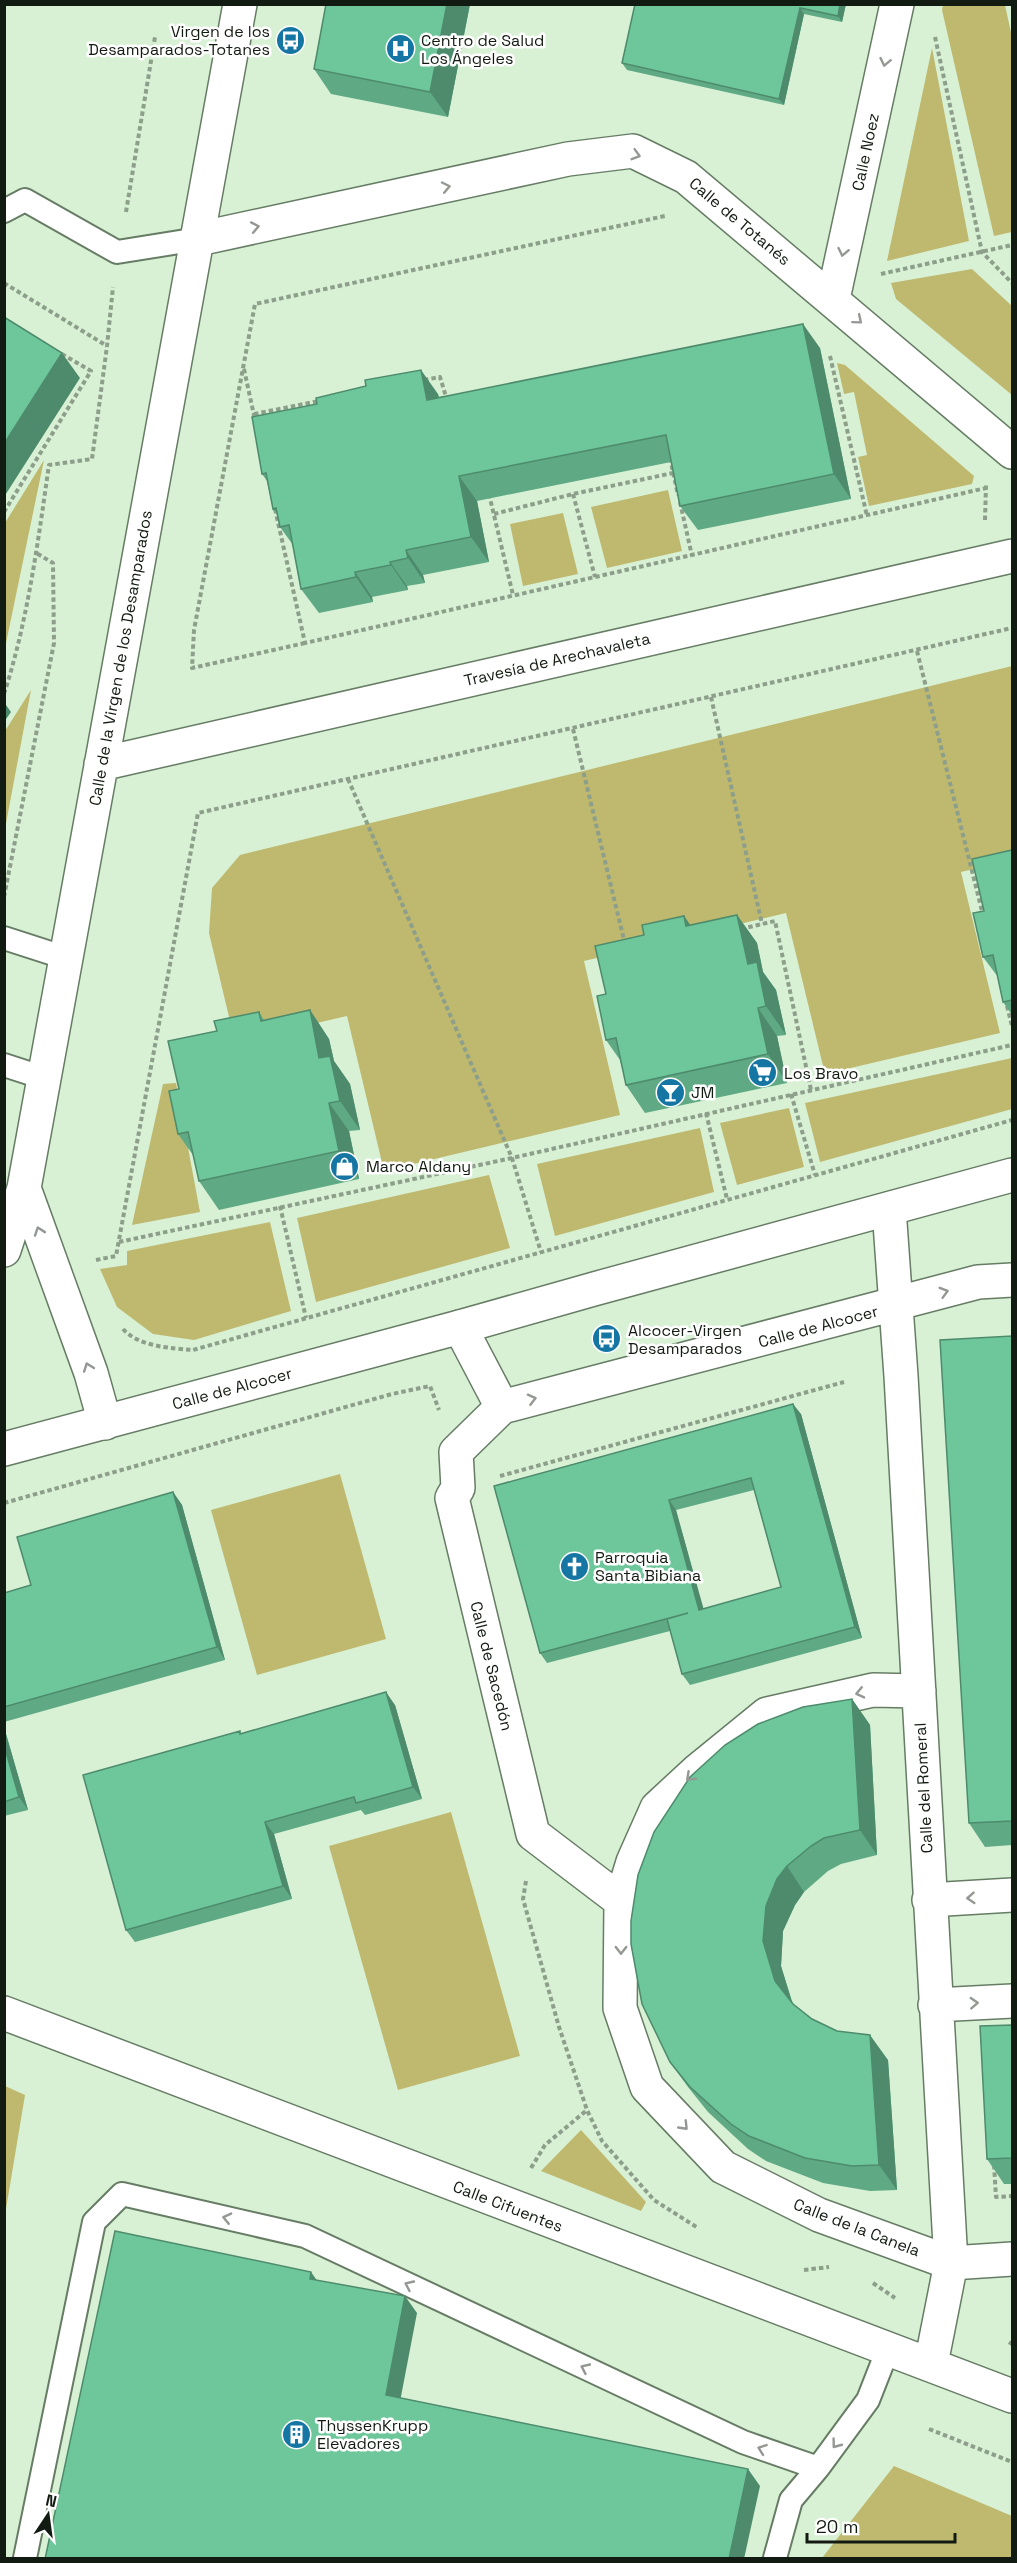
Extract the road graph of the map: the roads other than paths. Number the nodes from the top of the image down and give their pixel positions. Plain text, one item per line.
1 (240, 4) edge
2 (897, 4) edge
3 (4, 211) edge
4 (198, 239) junction
5 (833, 299) junction
6 (1012, 452) edge
7 (1012, 556) edge
8 (101, 764) junction
9 (4, 938) edge
10 (66, 958) junction
11 (4, 1065) edge
12 (44, 1078) junction
13 (1012, 1175) edge
14 (24, 1188) junction
15 (889, 1209) junction
16 (4, 1250) edge
17 (1012, 1280) edge
18 (895, 1306) junction
19 (460, 1327) junction
20 (502, 1407) junction
21 (105, 1422) junction
22 (4, 1449) edge
23 (919, 1691) junction
24 (1012, 1895) edge
25 (929, 1900) junction
26 (621, 1901) junction
27 (1012, 2001) edge
28 (935, 2005) junction
29 (4, 2013) edge
30 (1012, 2259) edge
31 (951, 2263) junction
32 (888, 2349) junction
33 (930, 2364) junction
34 (1012, 2396) edge
35 (818, 2468) junction
36 (25, 2559) edge
37 (775, 2559) edge

1 - 4 street, Calle de la Virgen de los Desamparados
2 -> 5 street, Calle Noez
3 - 4 lane
4 -> 5 street, Calle de Totanés
4 - 8 street, Calle de la Virgen de los Desamparados
5 -> 6 street, Calle de Totanés
7 - 8 street, Travesía de Arechavaleta
8 - 10 street, Calle de la Virgen de los Desamparados
9 - 10 lane
10 - 12 street, Calle de la Virgen de los Desamparados
11 - 12 lane
12 - 14 street, Calle de la Virgen de los Desamparados
13 - 15 street, Calle de Alcocer
14 - 16 street, Calle de la Virgen de los Desamparados
21 -> 14 street
15 - 18 street, Calle del Romeral
15 - 19 street, Calle de Alcocer
18 -> 17 street, Calle de Alcocer
20 -> 18 street, Calle de Alcocer
18 - 23 street, Calle del Romeral
19 - 20 street
19 - 21 street, Calle de Alcocer
20 - 26 street, Calle de Sacedón
21 - 22 street, Calle de Alcocer
23 - 25 street, Calle del Romeral
23 -> 26 street, Calle de la Canela
24 -> 25 street
25 - 28 street, Calle del Romeral
26 -> 31 street, Calle de la Canela
28 -> 27 street
28 - 31 street, Calle del Romeral
29 - 32 street, Calle Cifuentes
30 - 31 street, Calle de la Canela
31 - 33 street, Calle del Romeral
32 - 33 street, Calle Cifuentes
32 -> 35 lane
33 - 34 street, Calle Cifuentes
35 -> 36 lane
35 - 37 lane

